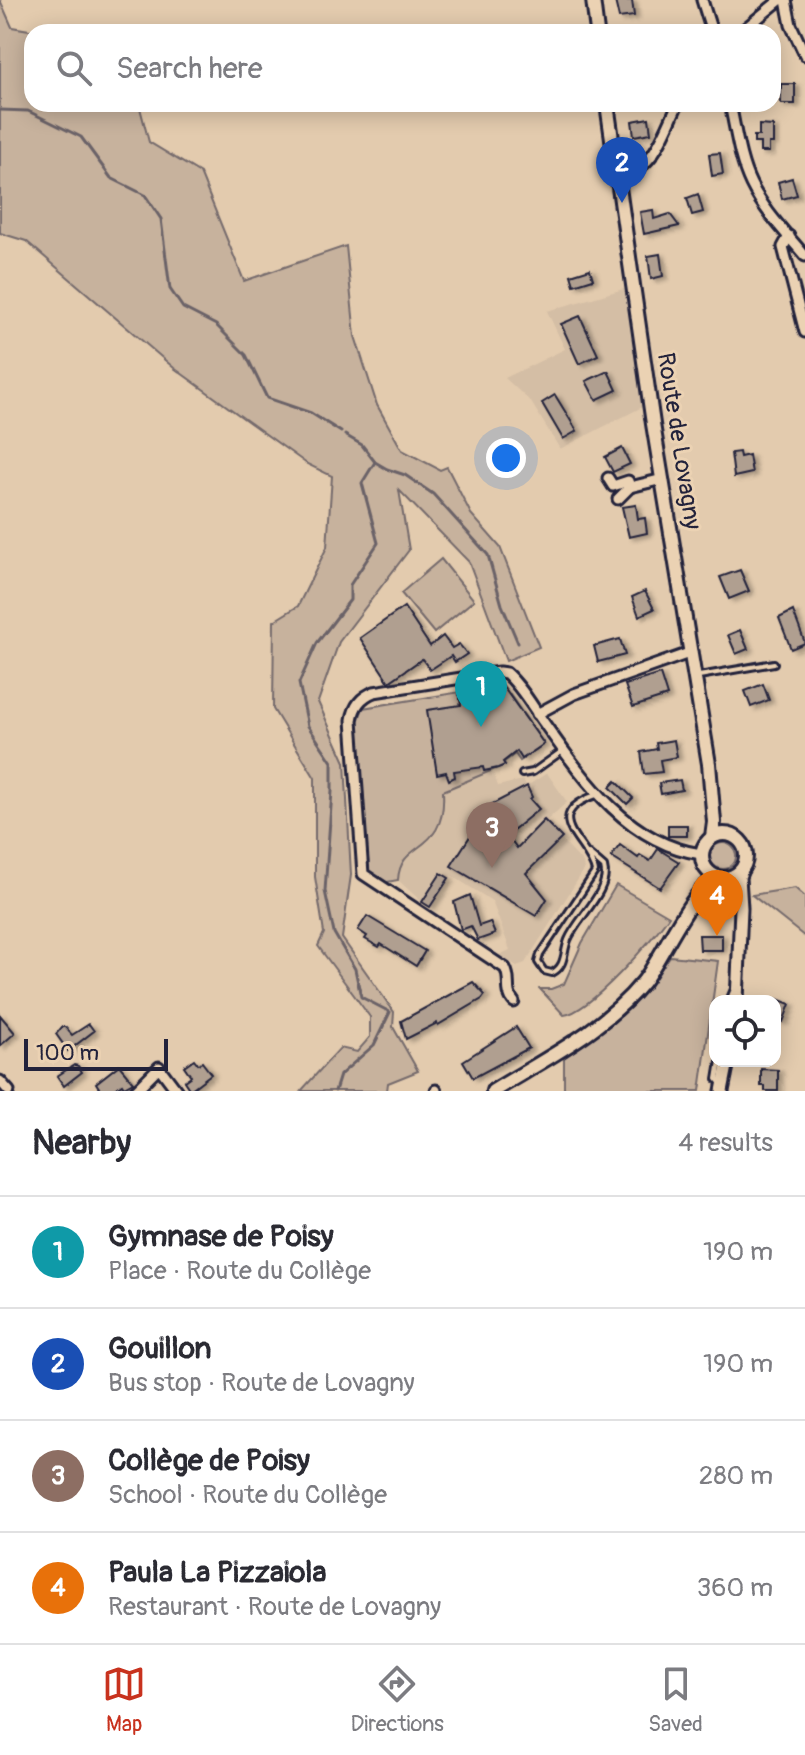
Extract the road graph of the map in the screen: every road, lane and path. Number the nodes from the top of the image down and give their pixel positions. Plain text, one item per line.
1 (593, 0) edge
2 (702, 0) edge
3 (783, 0) edge
4 (596, 24) edge
5 (710, 24) edge
6 (752, 24) edge
7 (805, 55) edge
8 (608, 112) edge
9 (674, 112) edge
10 (732, 112) edge
11 (619, 176) junction
12 (789, 236) junction
13 (805, 256) edge
14 (805, 332) edge
15 (608, 478) dead end
16 (663, 479) junction
17 (630, 487) junction
18 (618, 499) dead end
19 (692, 652) junction
20 (774, 663) dead end
21 (696, 676) junction
22 (537, 714) junction
23 (563, 750) junction
24 (522, 774) dead end
25 (712, 785) junction
26 (599, 794) junction
27 (732, 835) junction
28 (712, 837) junction
29 (589, 854) junction
30 (702, 859) junction
31 (743, 867) junction
32 (721, 878) junction
33 (739, 894) junction
34 (684, 915) junction
35 (737, 984) junction
36 (730, 995) edge
37 (737, 995) edge
38 (514, 1002) dead end
39 (719, 1067) edge
40 (727, 1067) edge
41 (0, 1081) edge
42 (723, 1089) edge
43 (9, 1091) edge
44 (135, 1091) edge
45 (177, 1091) edge
46 (493, 1091) edge

1 - 4 main road
2 - 5 street
3 - 6 street
3 - 7 street
8 - 11 main road, Route de Lovagny
9 - 11 street
10 - 12 street
11 - 16 main road, Route de Lovagny
12 - 13 street
12 - 14 street
15 - 17 street
16 - 17 street
16 - 19 main road, Route de Lovagny
17 - 18 street
19 - 21 main road, Route de Lovagny
19 - 22 street
20 - 21 lane
21 - 25 main road, Route de Lovagny
22 - 23 street
22 - 38 street
23 - 24 lane
23 - 26 street
25 - 27 main road, Route de Lovagny
25 - 28 main road, Route de Lovagny
26 - 29 lane
26 - 30 street
27 - 28 main road
27 - 31 main road
28 - 30 main road
29 - 29 lane
30 - 32 main road
30 - 34 main road
31 - 32 main road
31 - 33 street
32 - 33 street
32 - 34 main road
33 - 35 street
34 - 46 main road
35 - 36 lane
35 - 37 street
39 - 42 lane
40 - 42 street
41 - 43 street
44 - 45 street

